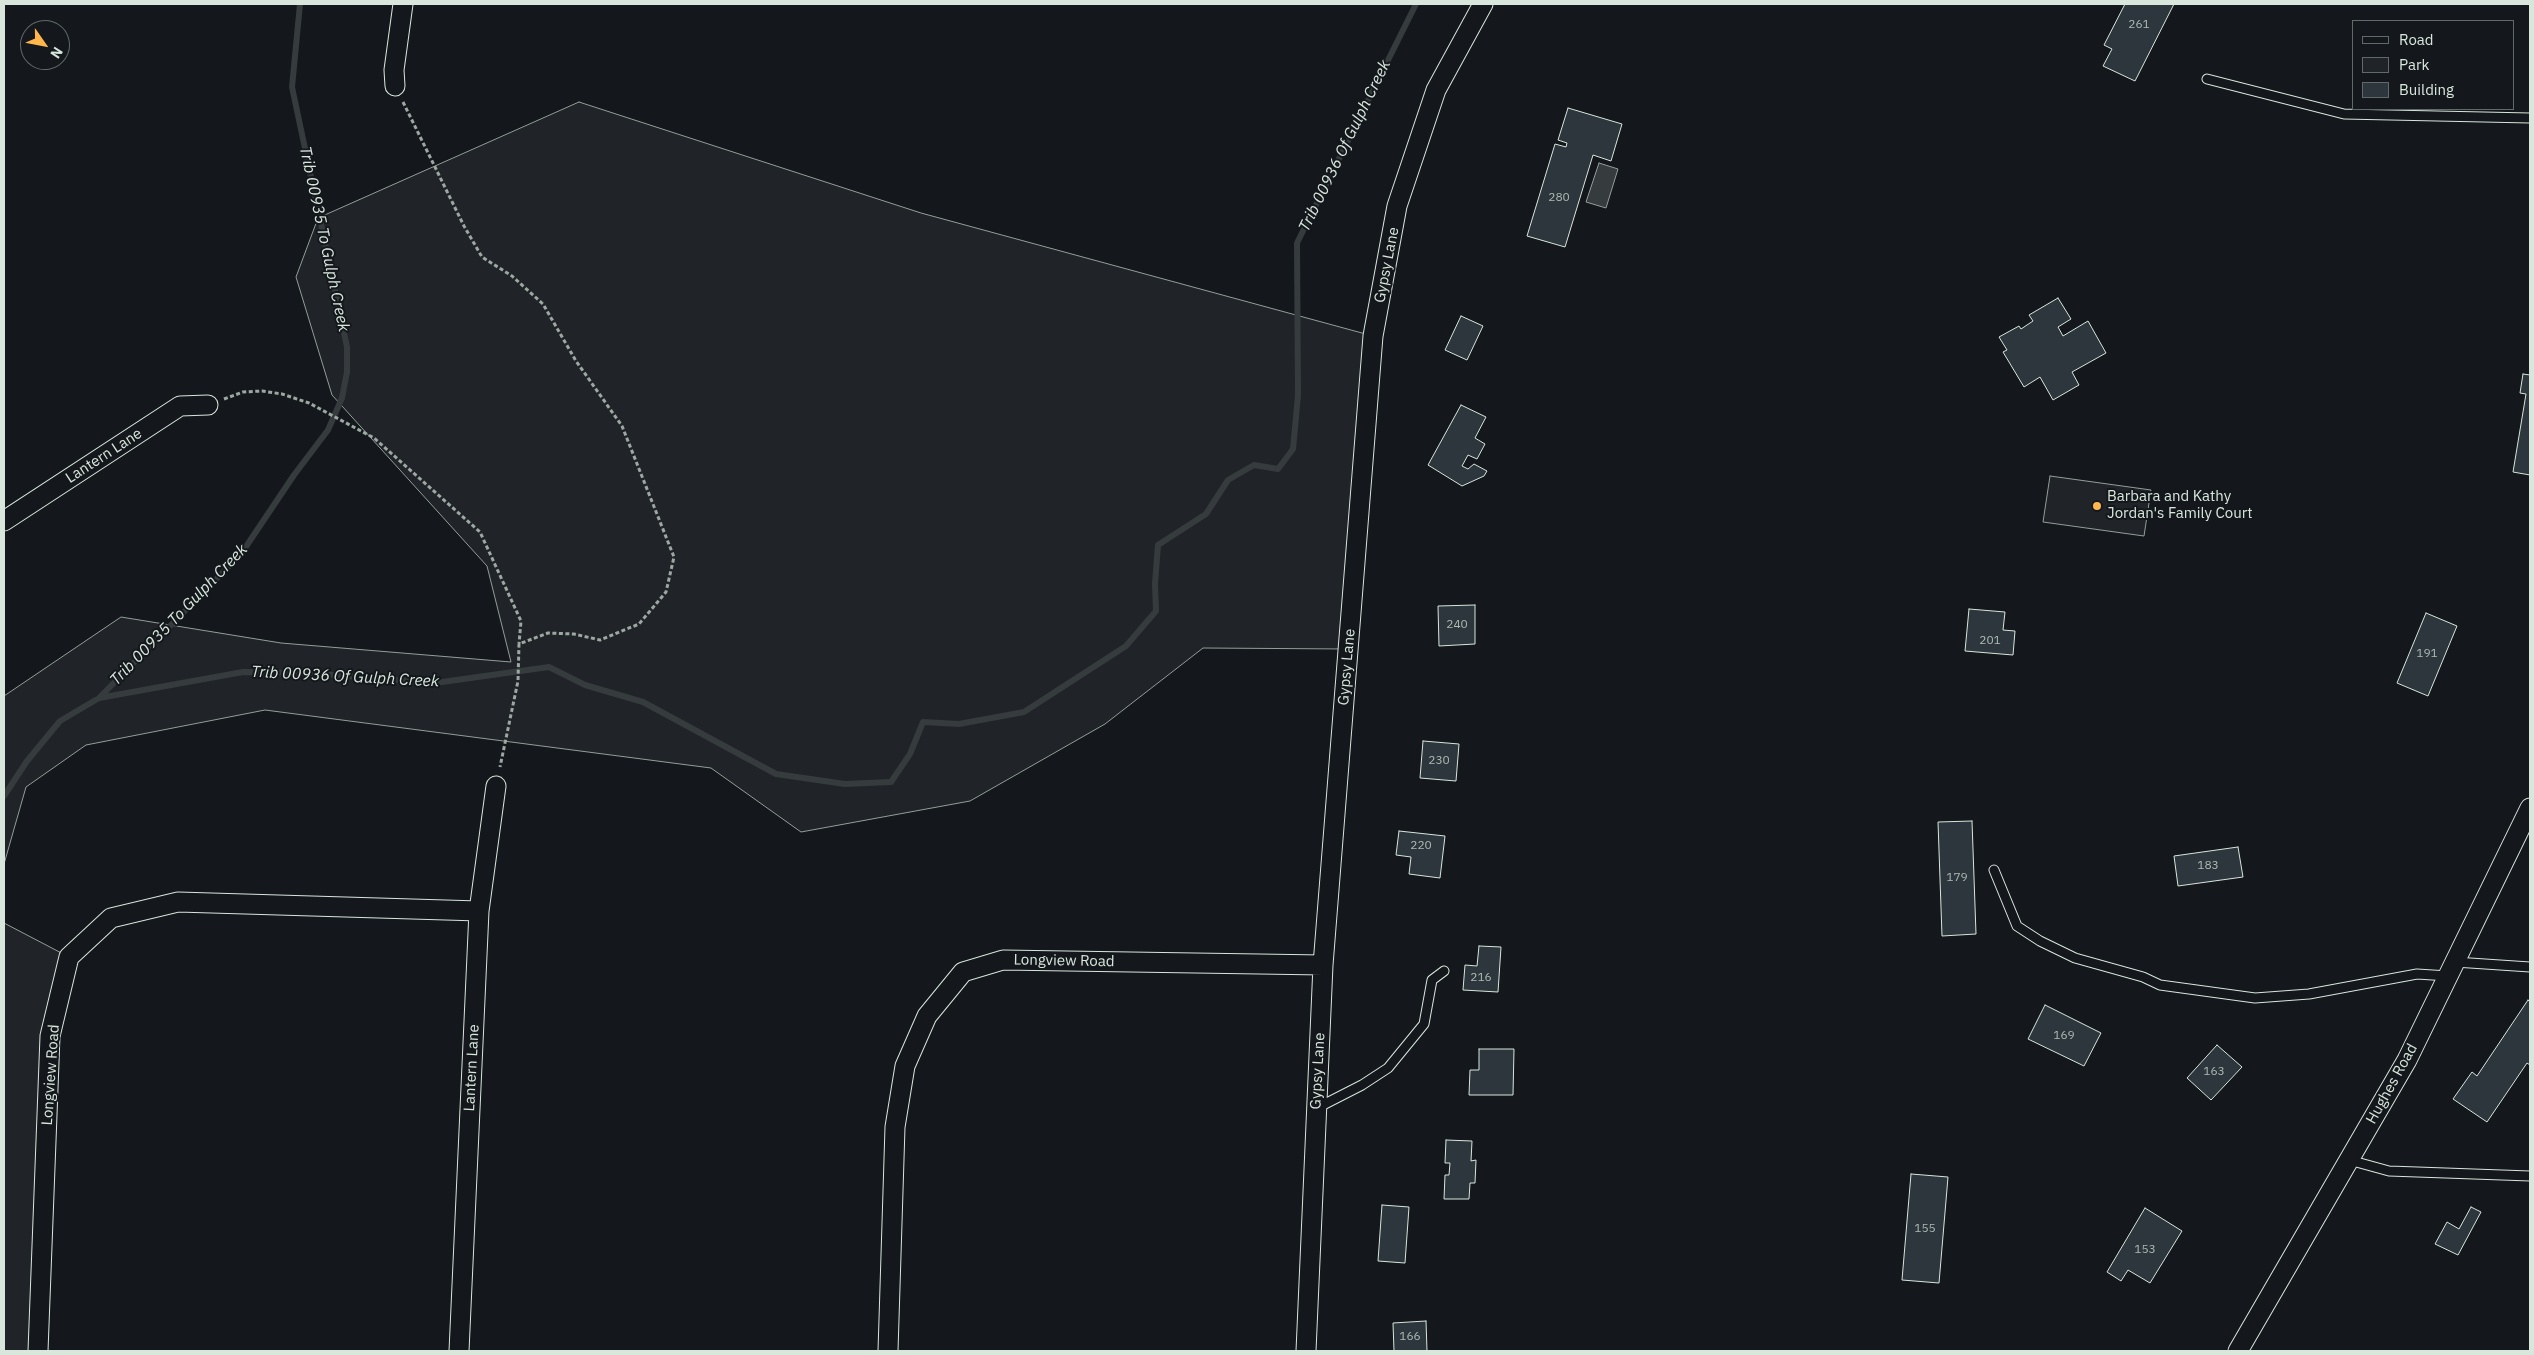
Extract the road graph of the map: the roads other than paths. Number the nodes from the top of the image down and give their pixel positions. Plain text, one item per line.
1 (403, 4) edge
2 (1483, 4) edge
3 (2207, 79) dead end
4 (395, 86) road end
5 (2530, 118) edge
6 (208, 406) road end
7 (4, 521) edge
8 (496, 786) road end
9 (2530, 808) edge
10 (1994, 870) dead end
11 (479, 911) junction
12 (1323, 965) junction
13 (2530, 968) edge
14 (2452, 969) junction
15 (1444, 971) dead end
16 (1317, 1108) junction
17 (2349, 1160) junction
18 (2530, 1176) edge
19 (38, 1351) edge
20 (459, 1351) edge
21 (888, 1351) edge
22 (1306, 1351) edge
23 (2238, 1351) edge

1 - 4 street
2 - 12 street, Gypsy Lane
3 - 5 lane
6 - 7 street, Lantern Lane
8 - 11 street, Lantern Lane
9 - 14 street, Hughes Road
10 - 14 lane
11 - 19 street, Longview Road
11 - 20 street, Lantern Lane
12 - 16 street, Gypsy Lane
12 - 21 street, Longview Road
13 - 14 lane
14 - 17 street, Hughes Road
15 - 16 lane
16 - 22 street, Gypsy Lane
17 - 18 lane
17 - 23 street, Hughes Road

